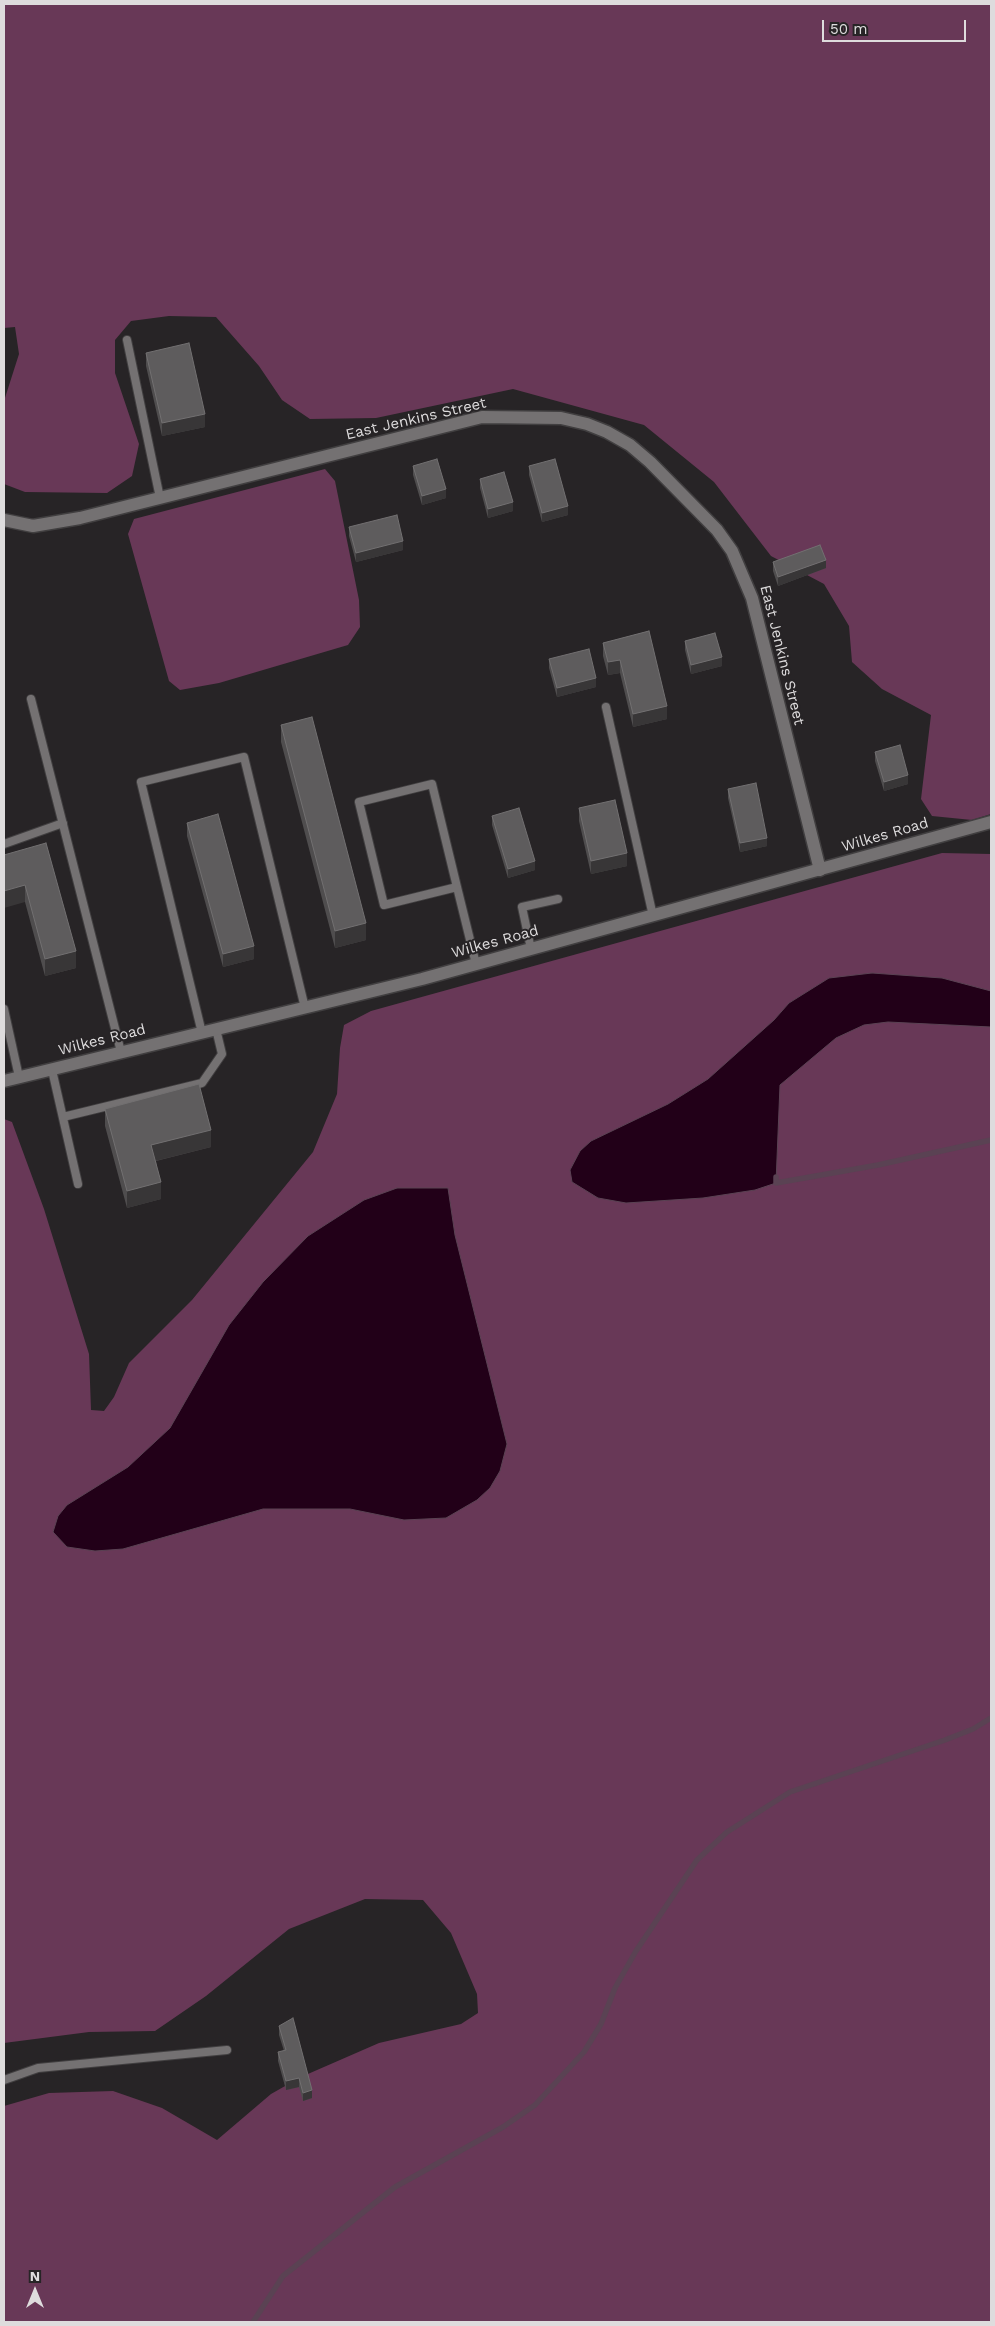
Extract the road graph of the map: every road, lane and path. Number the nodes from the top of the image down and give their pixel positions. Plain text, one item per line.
1 (127, 340) dead end
2 (160, 498) junction
3 (4, 520) edge
4 (31, 699) dead end
5 (606, 707) dead end
6 (991, 822) edge
7 (62, 823) junction
8 (4, 844) edge
9 (820, 870) junction
10 (457, 887) junction
11 (558, 899) dead end
12 (653, 916) junction
13 (531, 949) junction
14 (476, 964) junction
15 (305, 1008) junction
16 (4, 1009) edge
17 (216, 1029) junction
18 (202, 1033) junction
19 (120, 1052) junction
20 (52, 1070) junction
21 (19, 1077) junction
22 (4, 1081) edge
23 (63, 1117) junction
24 (78, 1184) dead end
25 (227, 2050) dead end
26 (4, 2080) edge

1 - 2 lane
2 - 3 street, East Jenkins Street
2 - 9 street, East Jenkins Street
4 - 7 lane
5 - 12 lane
6 - 9 street, Wilkes Road
7 - 8 lane
7 - 19 lane
9 - 12 street, Wilkes Road
10 - 10 lane
10 - 14 lane
11 - 13 lane
12 - 13 street, Wilkes Road
13 - 14 street, Wilkes Road
14 - 15 street, Wilkes Road
15 - 17 street, Wilkes Road
15 - 18 lane
16 - 21 lane
17 - 18 street, Wilkes Road
17 - 23 lane
18 - 19 street, Wilkes Road
19 - 20 street, Wilkes Road
20 - 21 street, Wilkes Road
20 - 23 lane
21 - 22 street, Wilkes Road
23 - 24 lane
25 - 26 lane

